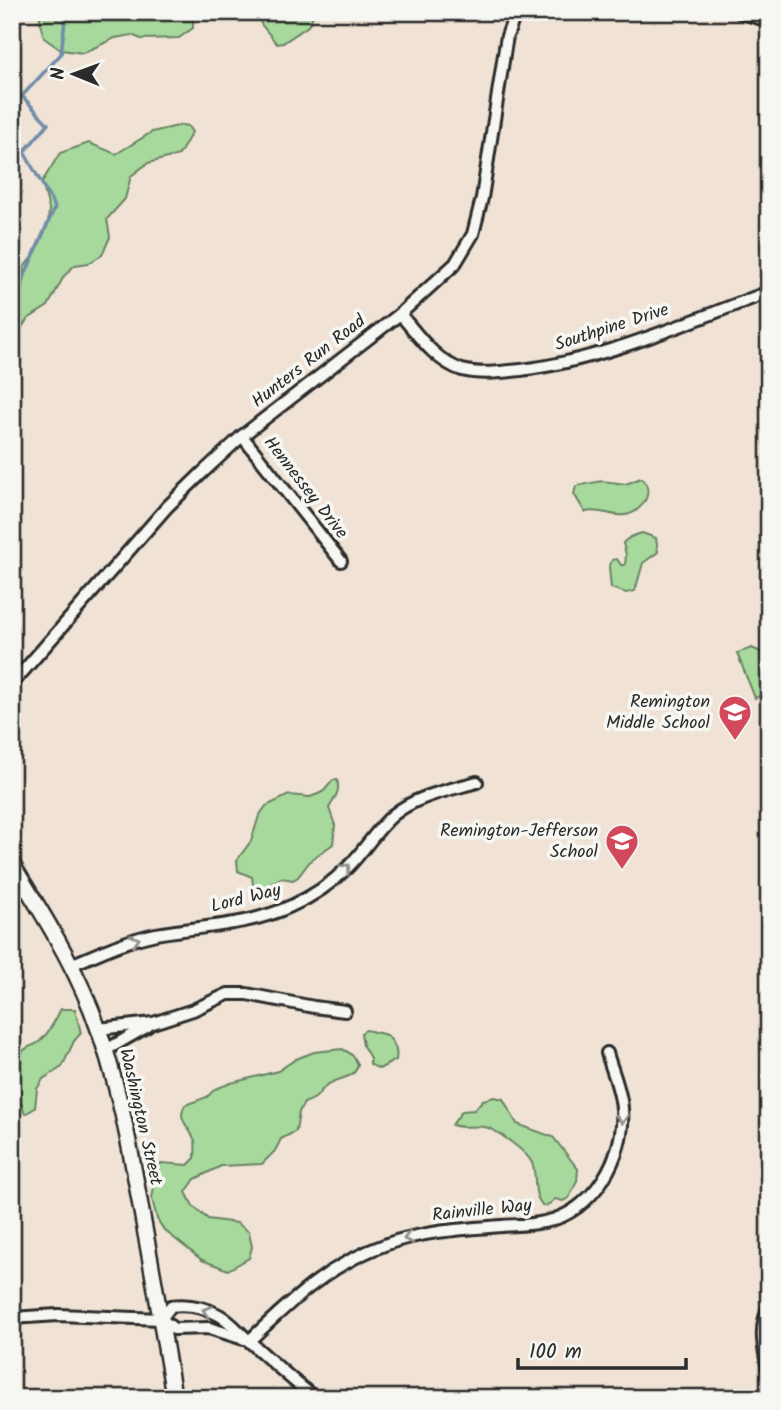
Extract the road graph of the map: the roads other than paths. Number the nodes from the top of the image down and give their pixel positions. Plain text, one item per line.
1 (516, 12) edge
2 (739, 12) edge
3 (769, 21) edge
4 (769, 292) edge
5 (400, 314) junction
6 (242, 436) junction
7 (341, 561) dead end
8 (12, 684) edge
9 (477, 782) dead end
10 (12, 864) edge
11 (71, 965) junction
12 (345, 1011) dead end
13 (153, 1023) junction
14 (98, 1029) junction
15 (106, 1050) junction
16 (607, 1053) dead end
17 (769, 1306) edge
18 (12, 1318) edge
19 (161, 1319) junction
20 (249, 1341) junction
21 (769, 1374) edge
22 (174, 1398) edge
23 (315, 1398) edge

1 - 5 street, Hunters Run Road
2 - 3 street
4 - 5 street, Southpine Drive
5 - 6 street, Hunters Run Road
6 - 7 street, Hennessey Drive
6 - 8 street, Hunters Run Road
11 -> 9 street, Lord Way
10 - 11 main road, Washington Street
11 - 14 main road, Washington Street
12 - 13 street
13 - 14 street
13 - 15 street
14 - 15 main road, Washington Street
15 - 19 main road, Washington Street
16 -> 20 street, Rainville Way
17 - 21 street
18 - 19 street
19 - 20 street
20 -> 19 street
19 - 22 main road, Washington Street
20 - 23 street

